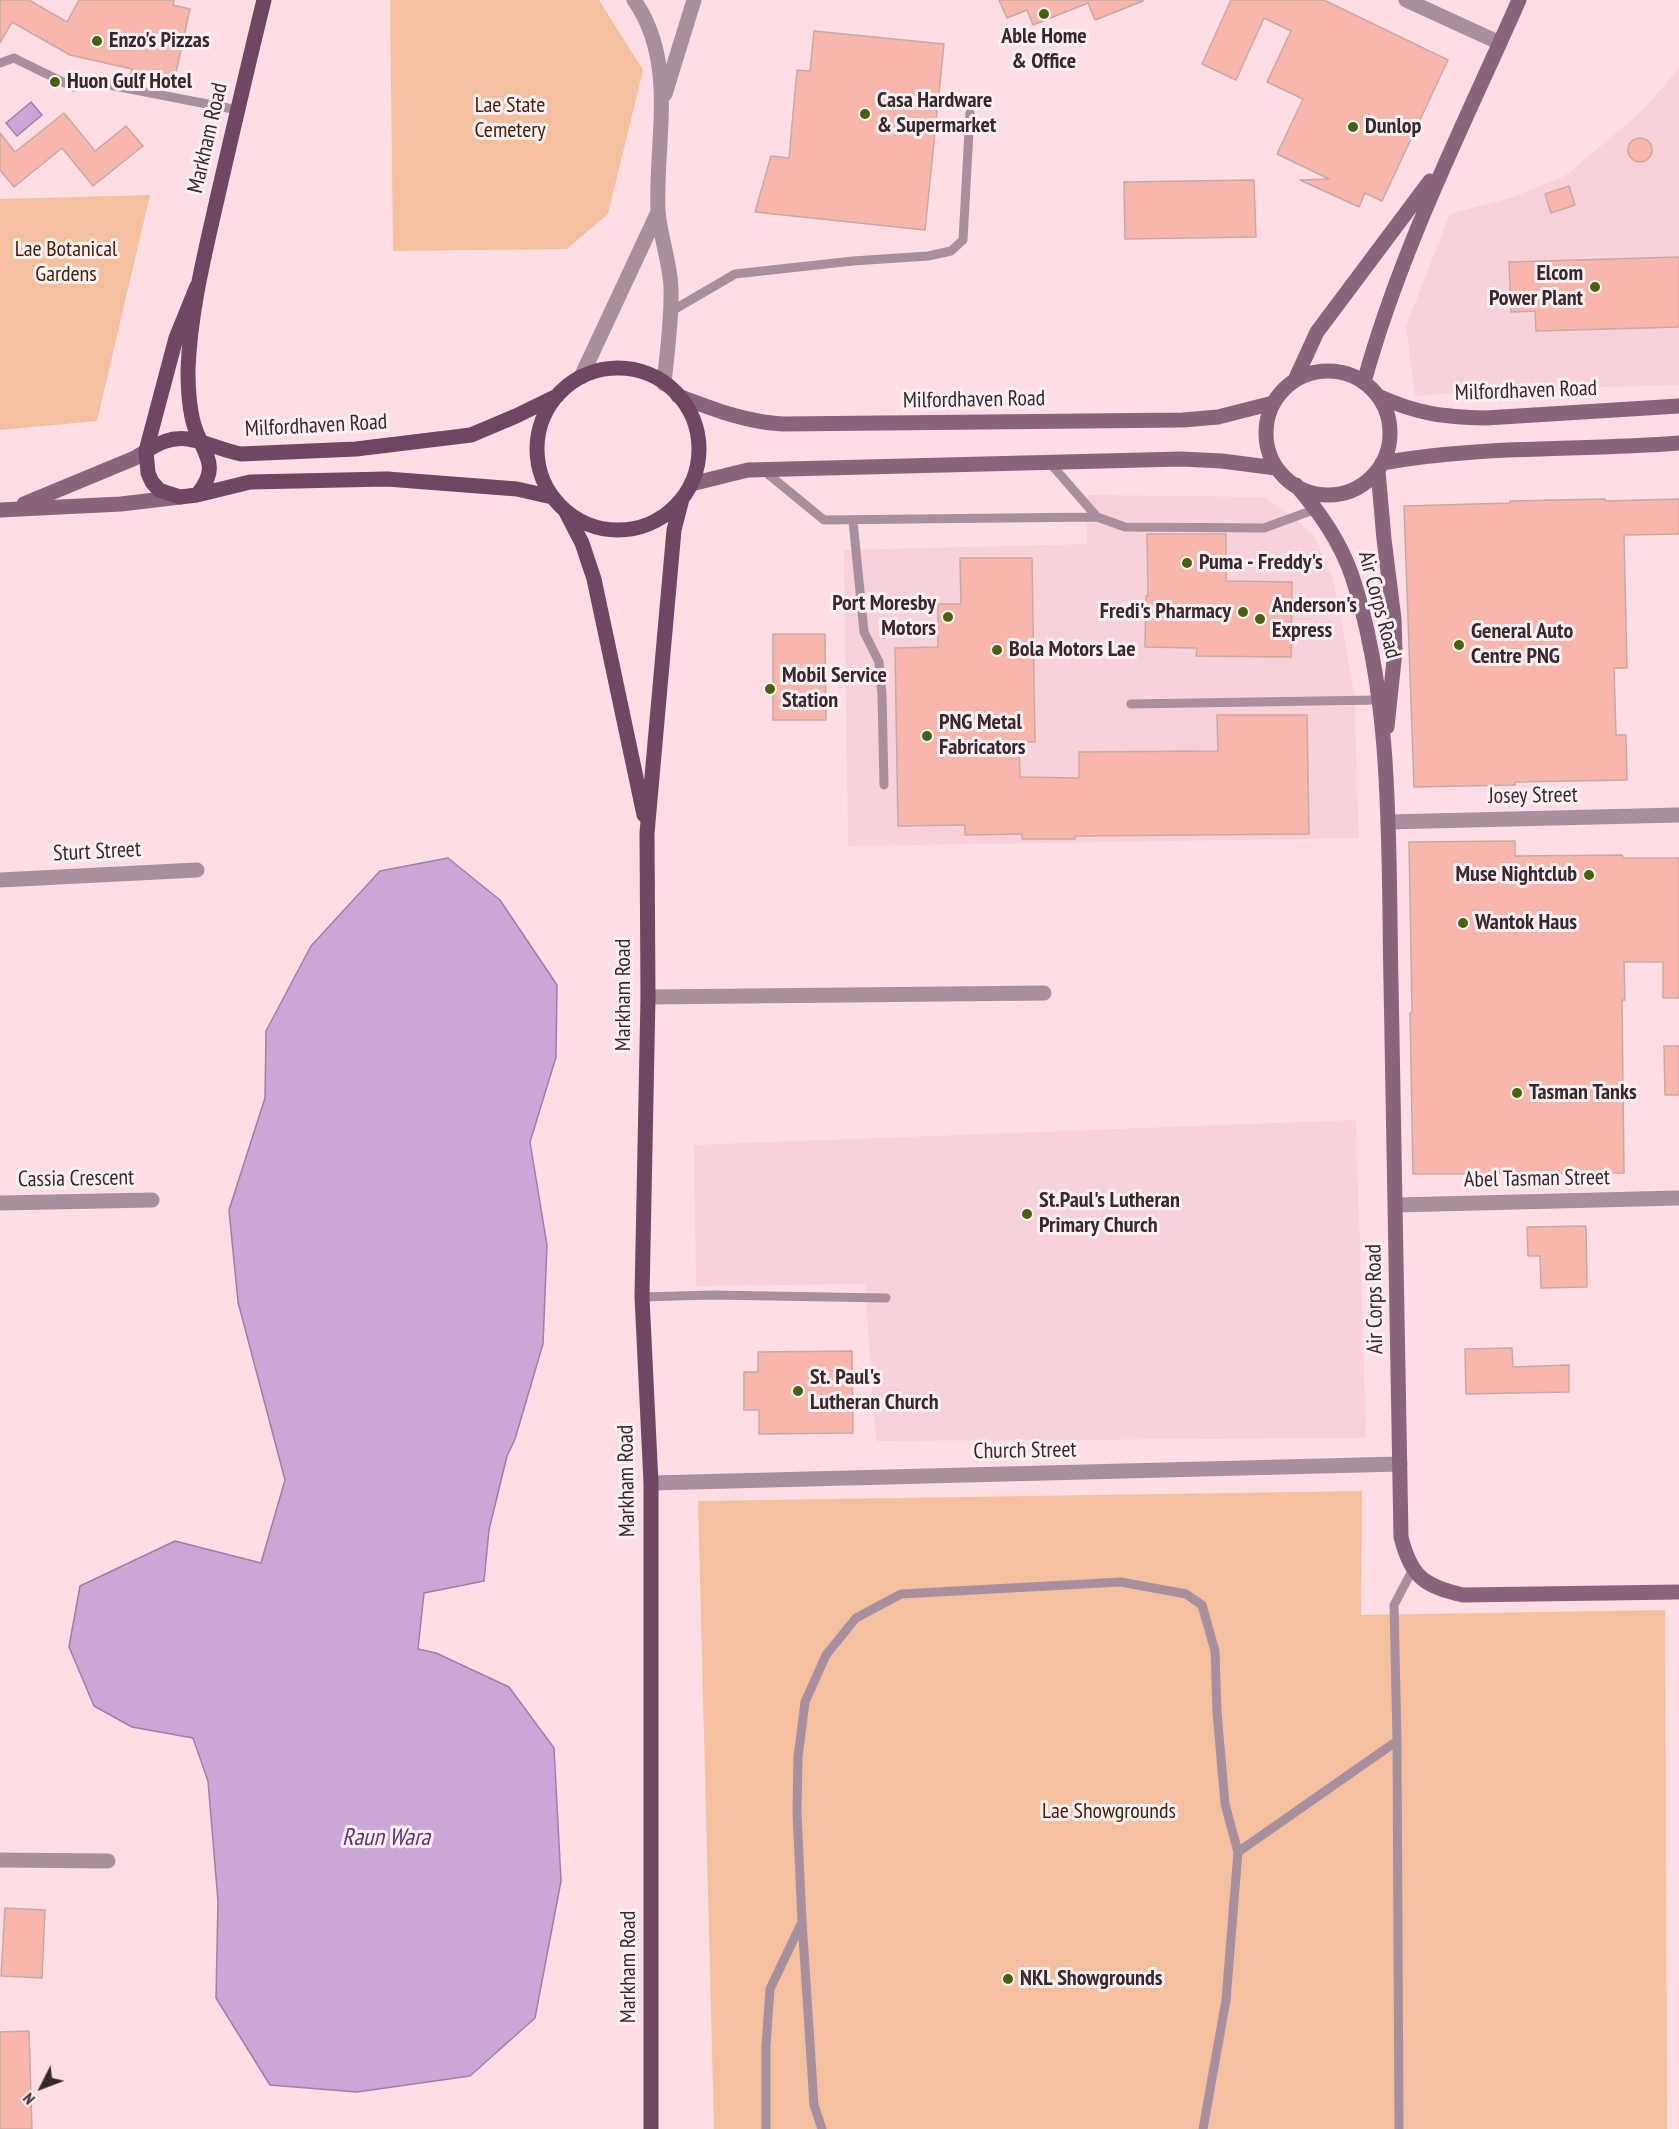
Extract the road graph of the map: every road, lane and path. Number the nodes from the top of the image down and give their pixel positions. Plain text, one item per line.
1 (264, 0) edge
2 (634, 0) edge
3 (694, 0) edge
4 (1406, 0) edge
5 (1519, 0) edge
6 (1500, 43) junction
7 (0, 63) edge
8 (662, 102) junction
9 (238, 110) junction
10 (970, 113) dead end
11 (1449, 154) junction
12 (658, 212) junction
13 (197, 286) junction
14 (670, 312) junction
15 (581, 378) junction
16 (1295, 380) junction
17 (1364, 382) junction
18 (664, 384) junction
19 (678, 396) junction
20 (1378, 396) junction
21 (555, 397) junction
22 (1273, 403) junction
23 (1679, 406) edge
24 (1679, 442) edge
25 (202, 443) junction
26 (146, 452) junction
27 (1050, 463) junction
28 (1380, 467) junction
29 (1276, 468) junction
30 (763, 469) junction
31 (691, 484) junction
32 (1296, 485) junction
33 (197, 495) junction
34 (180, 497) junction
35 (552, 497) junction
36 (682, 500) junction
37 (16, 508) junction
38 (1316, 509) junction
39 (0, 510) edge
40 (567, 512) junction
41 (1097, 517) junction
42 (853, 521) junction
43 (1378, 700) junction
44 (1131, 704) dead end
45 (1383, 751) junction
46 (884, 785) dead end
47 (1679, 815) edge
48 (1388, 822) junction
49 (647, 833) junction
50 (197, 870) dead end
51 (0, 880) edge
52 (1044, 993) dead end
53 (648, 997) junction
54 (1679, 1198) edge
55 (152, 1200) dead end
56 (0, 1203) edge
57 (1396, 1205) junction
58 (642, 1297) junction
59 (886, 1298) dead end
60 (1400, 1464) junction
61 (651, 1484) junction
62 (1413, 1569) junction
63 (1679, 1592) edge
64 (1397, 1741) junction
65 (1238, 1852) junction
66 (0, 1860) edge
67 (108, 1861) dead end
68 (802, 1922) junction
69 (651, 2129) edge
70 (766, 2129) edge
71 (822, 2129) edge
72 (1203, 2129) edge
73 (1400, 2129) edge

1 - 9 main road, Markham Road
2 - 8 street
3 - 8 street
4 - 6 street
5 - 6 main road
6 - 11 main road
7 - 9 lane
8 - 12 street
9 - 13 main road, Markham Road
10 - 14 lane
11 - 16 main road
11 - 17 main road
12 - 14 street
12 - 15 street
13 - 25 main road, Markham Road
13 - 26 main road, Markham Road
14 - 18 street
15 - 18 main road
15 - 21 main road
16 - 17 main road
16 - 22 main road
17 - 20 main road
18 - 19 main road
19 - 22 main road, Milfordhaven Road
19 - 31 main road
20 - 23 main road, Milfordhaven Road
20 - 28 main road
21 - 25 main road, Milfordhaven Road
21 - 35 main road
22 - 29 main road
24 - 28 main road
25 - 26 main road, Milfordhaven Road
25 - 33 main road, Markham Road
26 - 34 main road, Markham Road
26 - 37 main road, Milfordhaven Road
27 - 29 main road
27 - 30 main road
27 - 41 lane
28 - 32 main road
28 - 45 main road, Air Corps Road
29 - 32 main road
30 - 31 main road
30 - 42 lane
31 - 36 main road
32 - 38 main road, Air Corps Road
33 - 34 main road, Milfordhaven Road
33 - 35 main road, Milfordhaven Road
34 - 37 main road, Milfordhaven Road
35 - 40 main road
36 - 40 main road
36 - 49 main road, Markham Road
37 - 39 main road, Milfordhaven Road
38 - 41 lane
38 - 43 main road, Air Corps Road
40 - 49 main road, Markham Road
41 - 42 lane
42 - 46 lane
43 - 44 lane
43 - 45 main road, Air Corps Road
45 - 48 main road, Air Corps Road
47 - 48 street, Josey Street
48 - 57 main road, Air Corps Road
49 - 53 main road, Markham Road
50 - 51 street, Sturt Street
52 - 53 street
53 - 58 main road, Markham Road
54 - 57 street, Abel Tasman Street
55 - 56 street, Cassia Crescent
57 - 60 main road, Air Corps Road
58 - 59 lane
58 - 61 main road, Markham Road
60 - 61 street, Church Street
60 - 62 main road, Air Corps Road
61 - 69 main road, Markham Road
62 - 63 main road, Air Corps Road
62 - 64 lane
64 - 65 lane
64 - 73 lane
65 - 68 lane
65 - 72 lane
66 - 67 street
68 - 70 lane
68 - 71 lane

